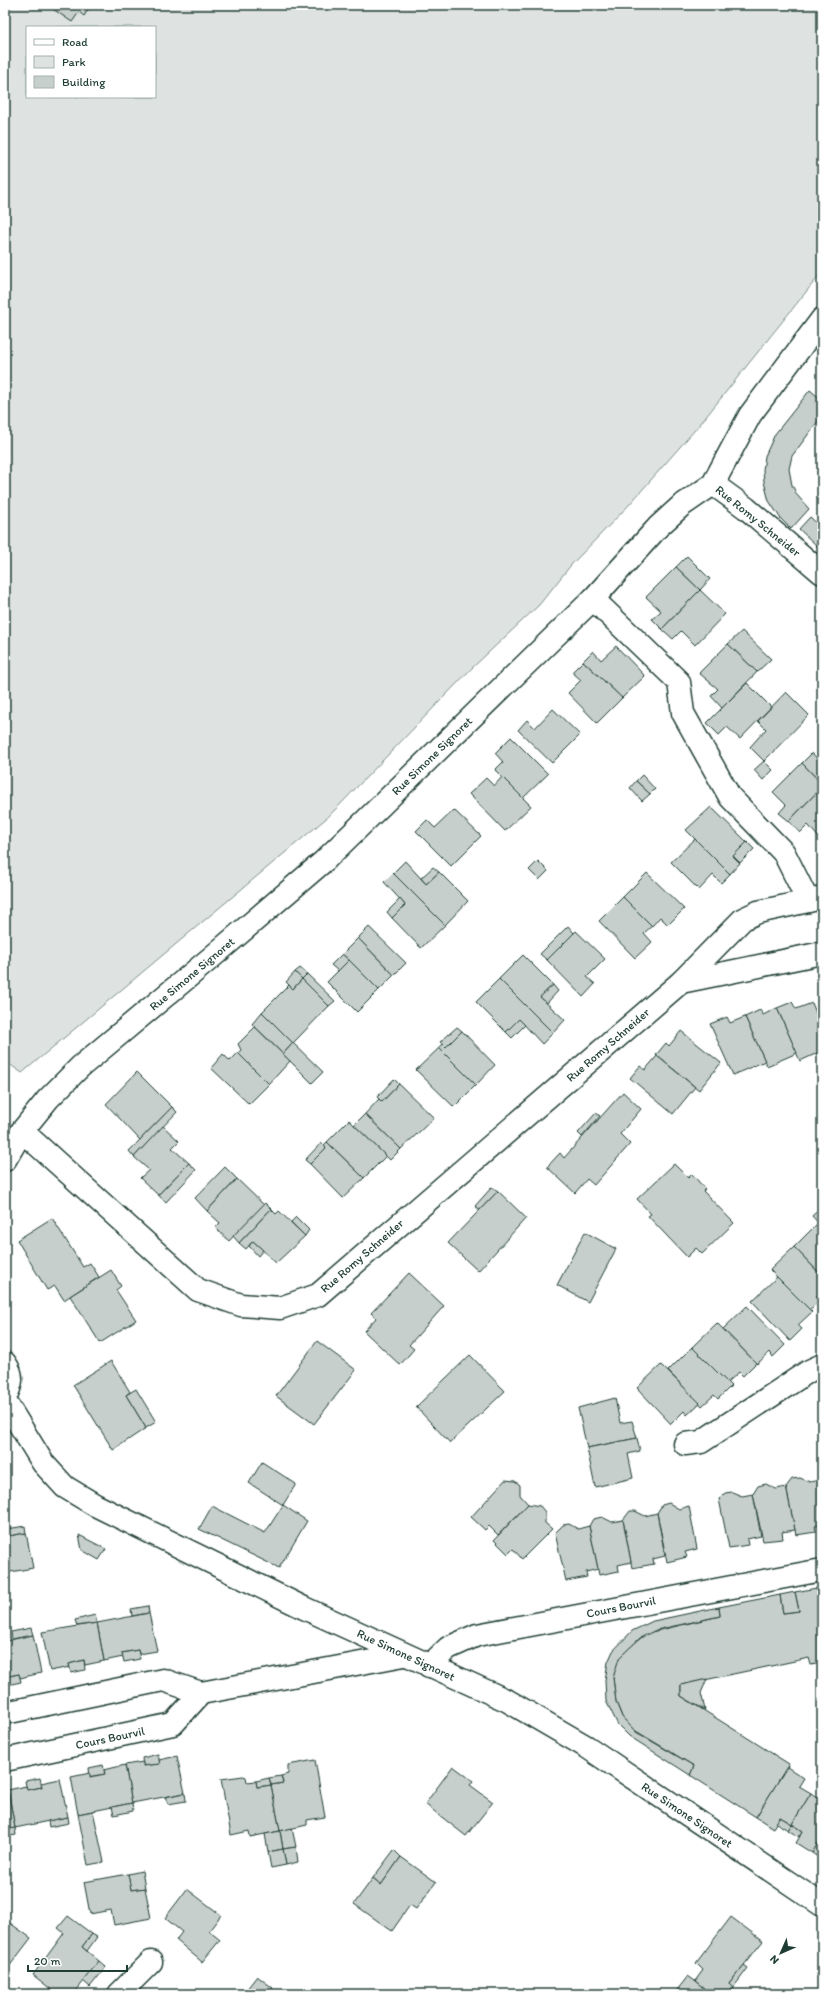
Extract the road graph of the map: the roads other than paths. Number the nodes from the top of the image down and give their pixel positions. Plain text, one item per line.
1 (822, 319) edge
2 (712, 484) junction
3 (822, 573) edge
4 (593, 598) junction
5 (815, 899) edge
6 (822, 954) edge
7 (681, 982) junction
8 (22, 1131) junction
9 (5, 1160) edge
10 (5, 1363) edge
11 (822, 1365) edge
12 (5, 1397) edge
13 (5, 1401) edge
14 (685, 1444) dead end
15 (822, 1570) edge
16 (404, 1655) junction
17 (429, 1666) junction
18 (202, 1693) junction
19 (5, 1713) edge
20 (5, 1760) edge
21 (822, 1905) edge
22 (151, 1962) dead end
23 (119, 1994) edge

1 - 2 street, Rue Simone Signoret
2 - 3 street, Rue Romy Schneider
2 - 4 street, Rue Simone Signoret
4 - 5 street
4 - 8 street, Rue Simone Signoret
5 - 7 street, Rue Romy Schneider
6 - 7 street, Rue Romy Schneider
7 - 8 street, Rue Romy Schneider
8 - 9 street, Rue Simone Signoret
10 - 12 street
11 - 14 street
13 - 16 street, Rue Simone Signoret
15 - 17 street, Cours Bourvil
16 - 17 street, Rue Simone Signoret
16 - 18 street
17 - 21 street, Rue Simone Signoret
18 - 19 street
18 - 20 street, Cours Bourvil
22 - 23 street

